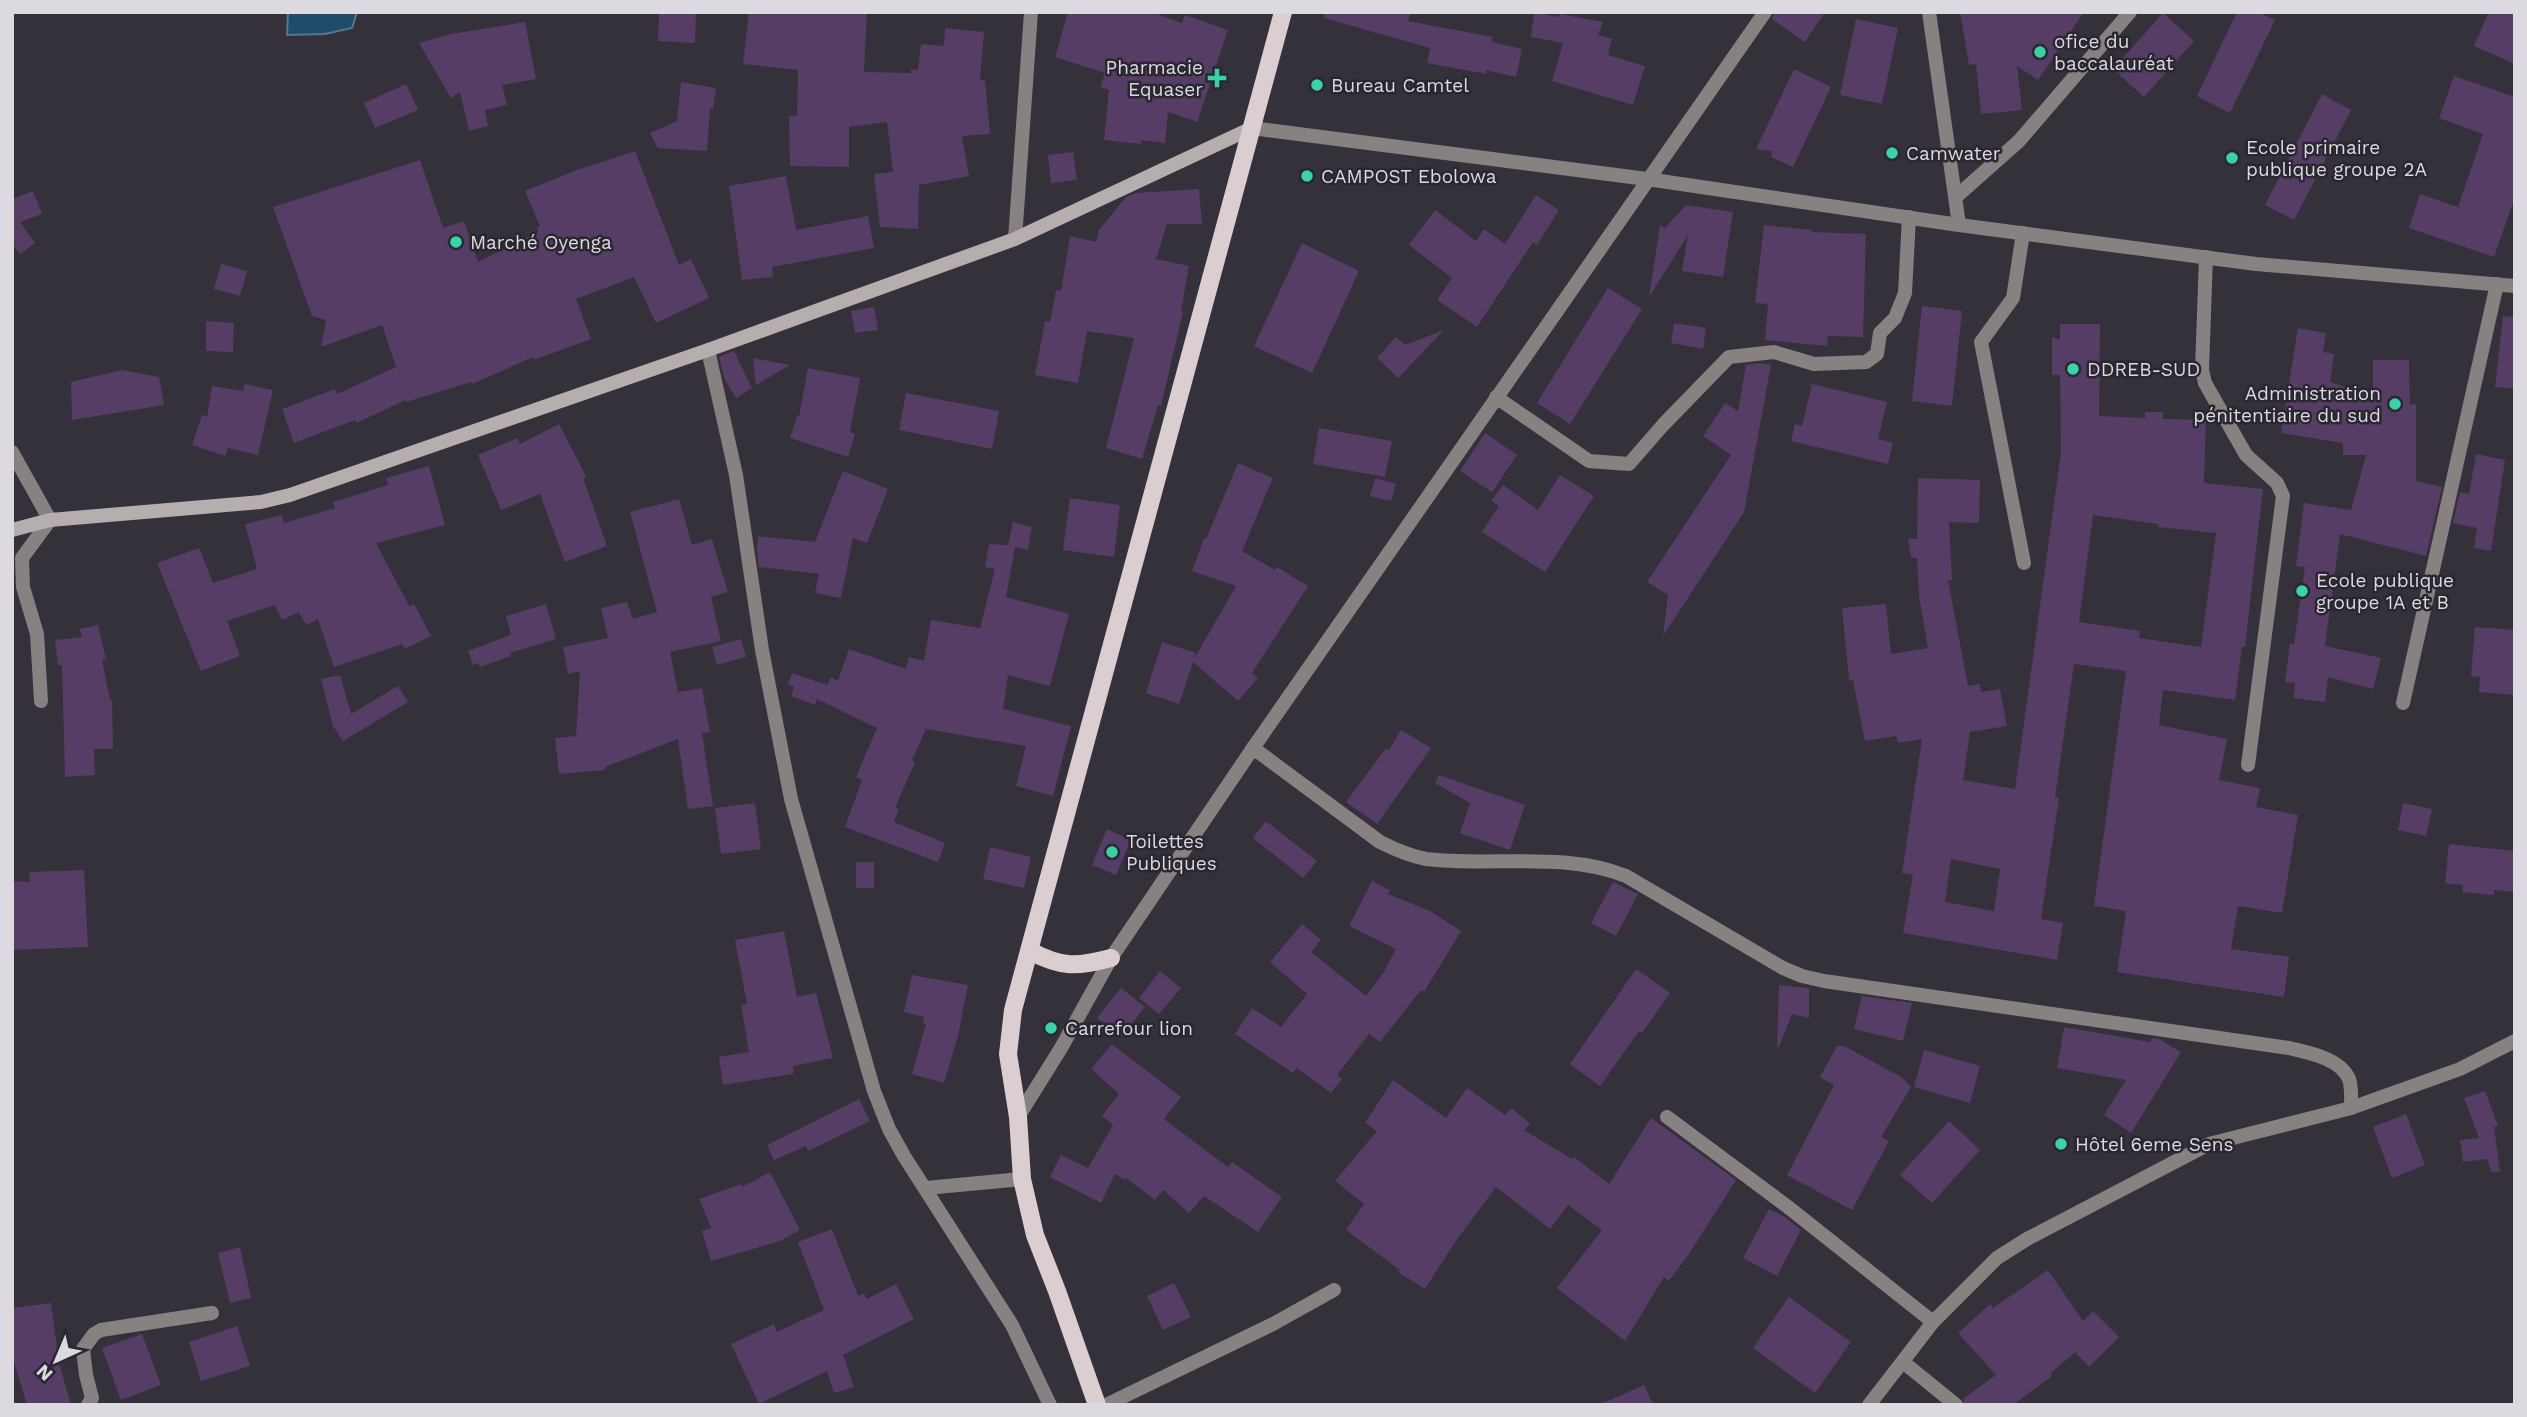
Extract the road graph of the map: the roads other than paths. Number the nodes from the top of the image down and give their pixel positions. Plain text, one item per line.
1 (1031, 12) edge
2 (1283, 12) edge
3 (1765, 12) edge
4 (1929, 12) edge
5 (2130, 12) edge
6 (1252, 128) junction
7 (1647, 179) junction
8 (1957, 196) junction
9 (1909, 217) junction
10 (1959, 225) junction
11 (2023, 233) junction
12 (1015, 239) junction
13 (2206, 257) junction
14 (2497, 284) junction
15 (2515, 286) edge
16 (708, 350) junction
17 (1496, 397) junction
18 (12, 452) edge
19 (50, 520) junction
20 (12, 530) edge
21 (2024, 563) dead end
22 (41, 701) dead end
23 (2403, 703) dead end
24 (1253, 748) junction
25 (2248, 765) dead end
26 (1030, 951) junction
27 (1111, 958) junction
28 (2515, 1041) edge
29 (2351, 1108) junction
30 (1018, 1117) junction
31 (1667, 1117) dead end
32 (1022, 1179) junction
33 (926, 1188) junction
34 (1334, 1290) dead end
35 (212, 1313) dead end
36 (1933, 1322) junction
37 (1903, 1362) junction
38 (88, 1405) edge
39 (1050, 1405) edge
40 (1097, 1405) edge
41 (1106, 1405) edge
42 (1869, 1405) edge
43 (1956, 1405) edge

1 - 12 street
2 - 6 main road
3 - 7 street
4 - 8 street
5 - 8 street
6 - 7 street
6 - 12 main road
6 - 26 main road
7 - 9 street
7 - 17 street
8 - 10 street
9 - 10 street
9 - 17 street
10 - 11 street
11 - 13 street
11 - 21 street
12 - 16 main road
13 - 14 street
13 - 25 street
14 - 15 street
14 - 23 street
16 - 19 main road
16 - 33 street
17 - 24 street
18 - 19 street
19 - 20 main road
19 - 22 street
24 - 27 street
24 - 29 street
26 - 27 main road
26 - 30 main road
27 - 30 street
28 - 29 street
29 - 36 street
30 - 32 main road
31 - 36 street
32 - 33 street
32 - 40 main road
33 - 39 street
34 - 41 street
35 - 38 street
36 - 37 street
37 - 42 street
37 - 43 street

